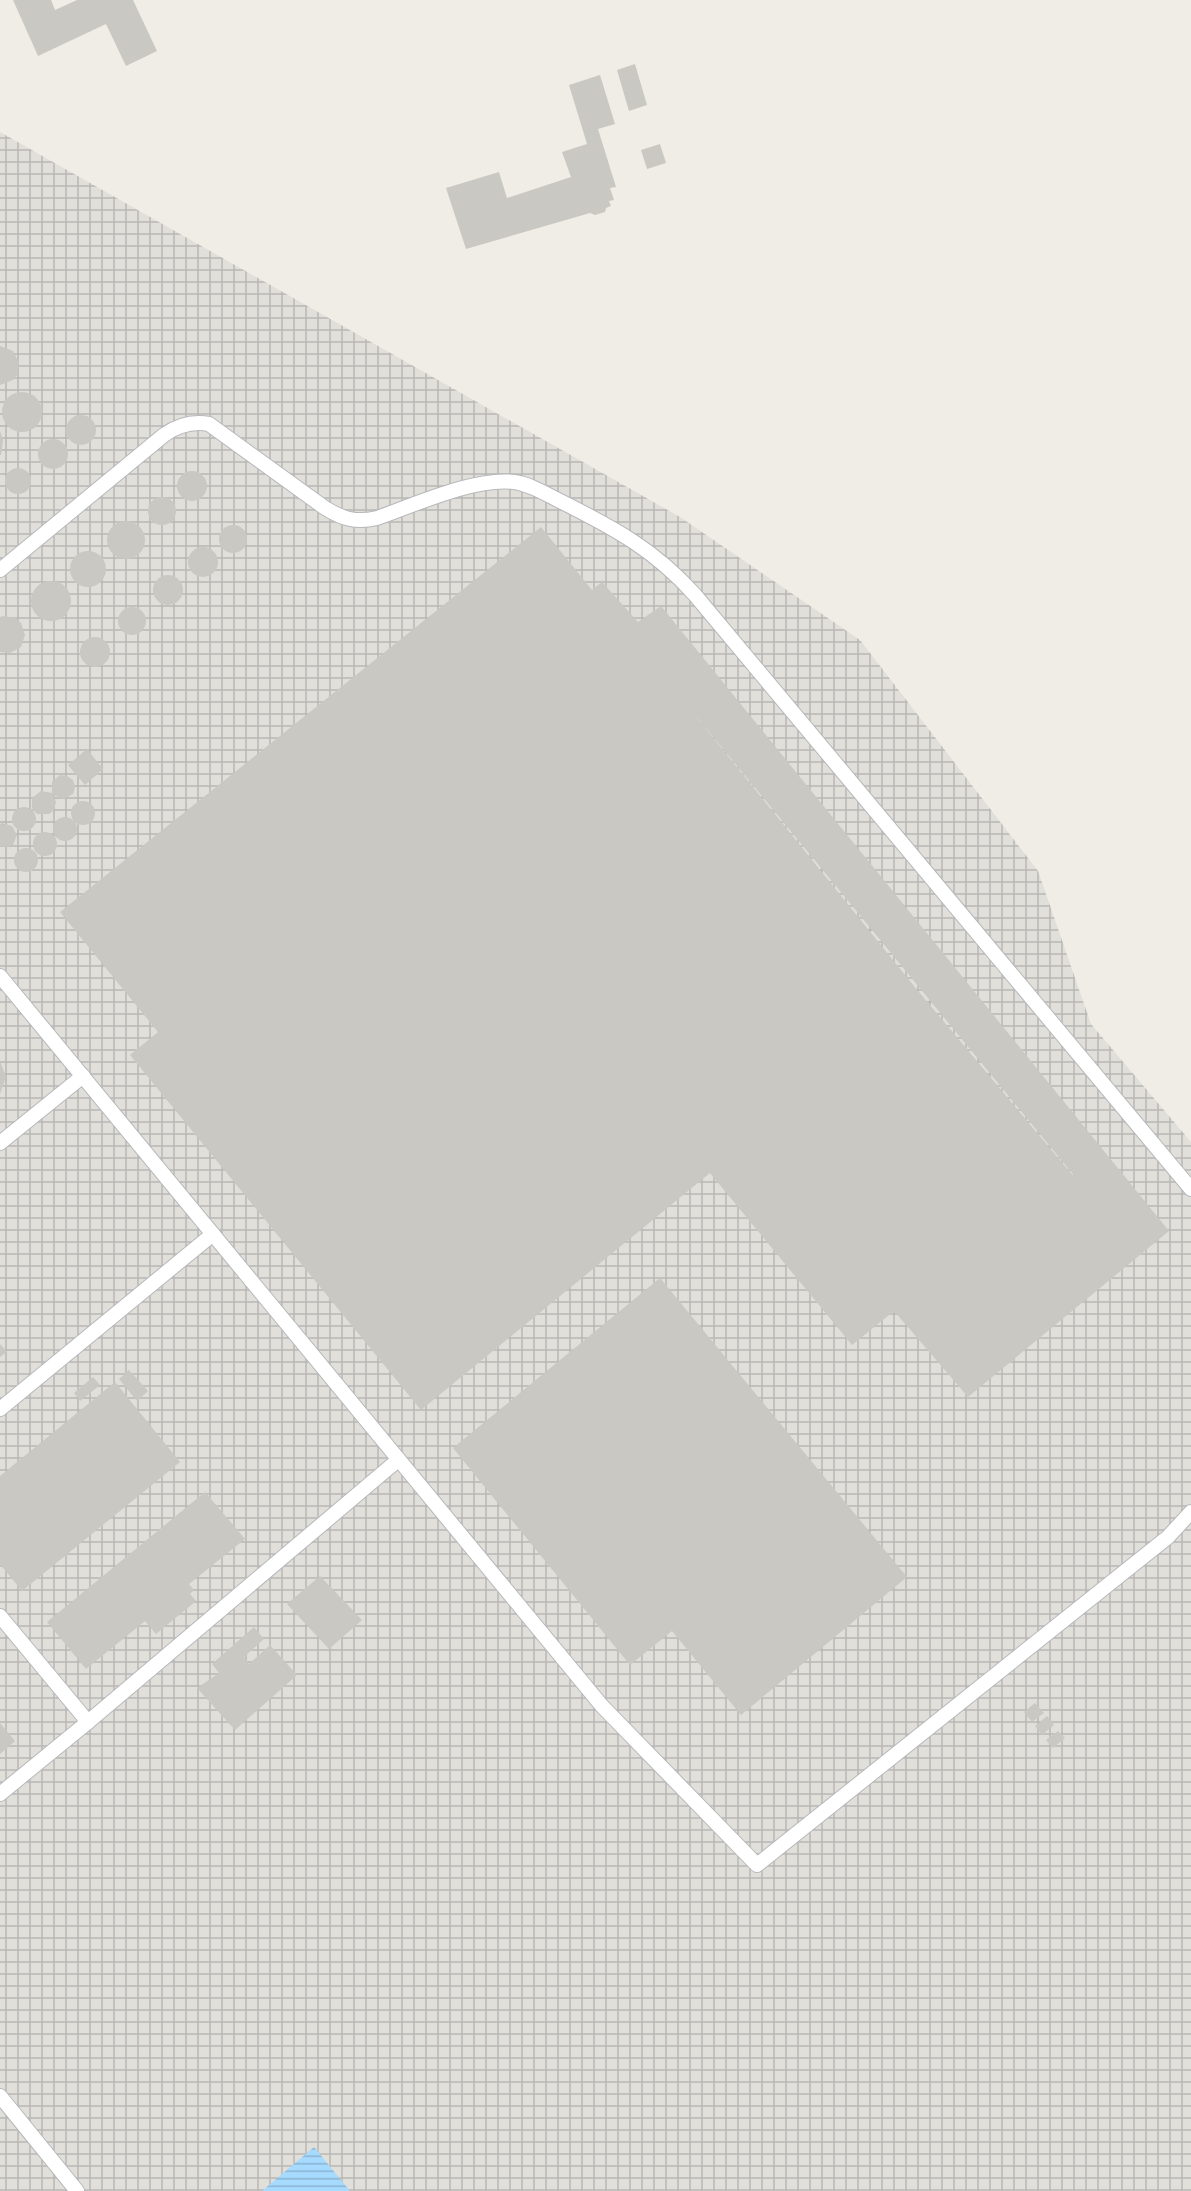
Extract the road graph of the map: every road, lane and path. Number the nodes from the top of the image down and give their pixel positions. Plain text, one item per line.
1 (0, 570) edge
2 (0, 976) edge
3 (83, 1076) junction
4 (0, 1143) edge
5 (1191, 1189) edge
6 (213, 1234) junction
7 (0, 1409) edge
8 (398, 1460) junction
9 (1191, 1512) edge
10 (0, 1616) edge
11 (88, 1722) junction
12 (0, 1794) edge
13 (0, 2096) edge
14 (77, 2191) edge

1 - 5 lane
2 - 3 lane
3 - 4 lane
3 - 6 lane
6 - 7 lane
6 - 8 lane
8 - 9 lane
8 - 11 lane
10 - 11 lane
11 - 12 lane
13 - 14 lane

